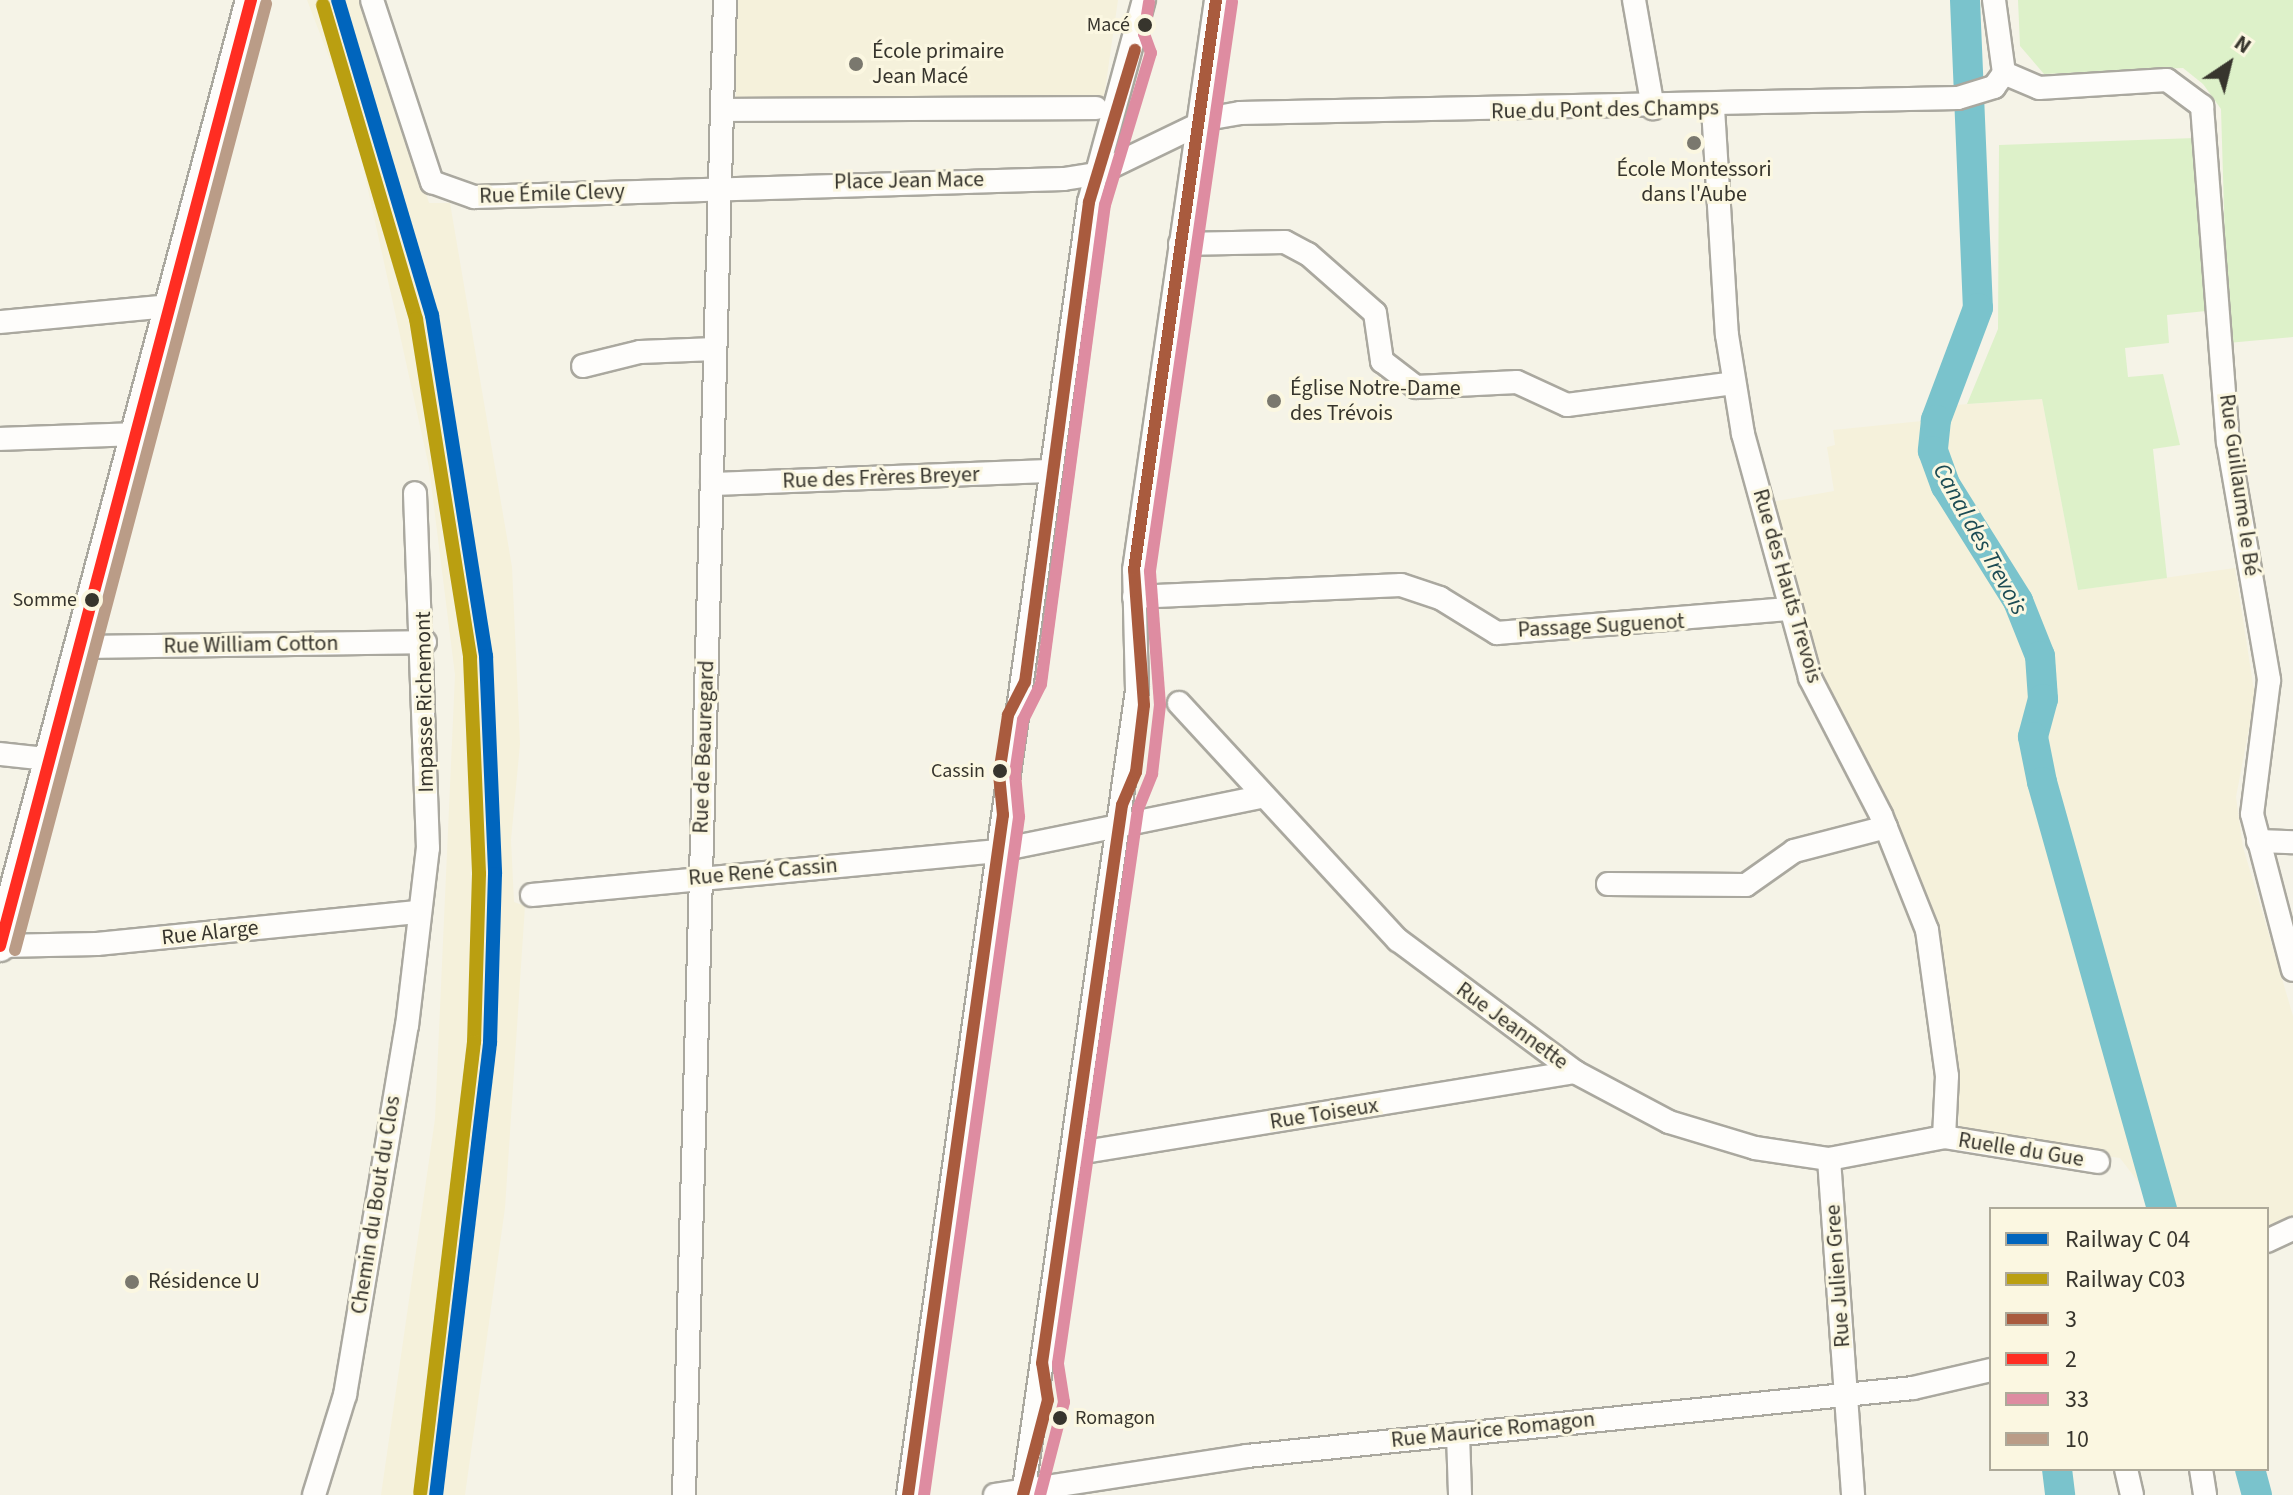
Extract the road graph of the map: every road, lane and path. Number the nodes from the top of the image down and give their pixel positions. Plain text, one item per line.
1 (251, 0) edge
2 (372, 0) edge
3 (725, 0) edge
4 (1144, 0) edge
5 (1216, 0) edge
6 (1634, 0) edge
7 (1994, 0) edge
8 (1999, 80) junction
9 (1096, 108) dead end
10 (1653, 108) junction
11 (1713, 108) junction
12 (726, 110) junction
13 (1198, 125) junction
14 (1096, 174) junction
15 (722, 186) junction
16 (1180, 244) junction
17 (170, 306) junction
18 (0, 322) edge
19 (715, 349) junction
20 (583, 366) dead end
21 (1734, 383) junction
22 (134, 434) junction
23 (0, 439) edge
24 (1050, 471) junction
25 (712, 484) junction
26 (415, 493) dead end
27 (1134, 597) junction
28 (1791, 609) junction
29 (425, 642) junction
30 (77, 647) junction
31 (1179, 703) dead end
32 (0, 754) edge
33 (46, 759) junction
34 (1260, 797) junction
35 (1119, 826) junction
36 (1886, 827) junction
37 (2258, 841) junction
38 (2293, 842) edge
39 (995, 851) junction
40 (700, 877) junction
41 (1608, 884) dead end
42 (532, 895) dead end
43 (419, 912) junction
44 (0, 946) edge
45 (2293, 970) edge
46 (1575, 1072) junction
47 (1944, 1137) junction
48 (1072, 1154) junction
49 (1829, 1159) junction
50 (2098, 1162) dead end
51 (2293, 1229) edge
52 (2269, 1240) edge
53 (1989, 1370) edge
54 (1847, 1394) junction
55 (1458, 1434) junction
56 (2126, 1471) edge
57 (2201, 1471) edge
58 (1024, 1492) edge
59 (314, 1495) edge
60 (684, 1495) edge
61 (908, 1495) edge
62 (995, 1495) edge
63 (1460, 1495) edge
64 (1853, 1495) edge
65 (2132, 1495) edge
66 (2205, 1495) edge

1 - 17 main road
2 - 15 street, Rue Émile Clevy
3 - 12 street, Rue de Beauregard
4 - 14 street
5 - 13 street
6 - 10 street
7 - 8 street
8 - 11 street, Rue du Pont des Champs
8 - 37 street, Rue Guillaume le Bé
9 - 12 street
10 - 11 street, Rue du Pont des Champs
10 - 13 street, Rue du Pont des Champs
11 - 21 street, Rue des Hauts Trevois
12 - 15 street, Rue de Beauregard
13 - 14 street, Rue du Pont des Champs
13 - 16 street
14 - 15 street, Place Jean Mace
14 - 24 street
15 - 19 street, Rue de Beauregard
16 - 21 street
16 - 27 street
17 - 18 street
17 - 22 main road
19 - 20 street
19 - 25 street, Rue de Beauregard
21 - 28 street, Rue des Hauts Trevois
22 - 23 street
22 - 30 main road
24 - 25 street, Rue des Frères Breyer
24 - 39 street
25 - 40 street, Rue de Beauregard
26 - 29 street, Impasse Richemont
27 - 28 street, Passage Suguenot
27 - 35 street
28 - 36 street, Rue des Hauts Trevois
29 - 30 street, Rue William Cotton
29 - 43 street, Impasse Richemont
30 - 33 main road
31 - 34 street, Rue Jeannette
32 - 33 street
33 - 44 main road
34 - 35 street, Rue René Cassin
34 - 46 street, Rue Jeannette
35 - 39 street, Rue René Cassin
35 - 48 street
36 - 41 street
36 - 47 street, Rue des Hauts Trevois
37 - 38 street
37 - 45 street, Rue Guillaume le Bé
39 - 40 street, Rue René Cassin
39 - 61 street
40 - 42 street, Rue René Cassin
40 - 60 street, Rue de Beauregard
43 - 44 street, Rue Alarge
43 - 59 street, Chemin du Bout du Clos
46 - 48 street, Rue Toiseux
46 - 49 street, Rue Jeannette
47 - 49 street, Rue Jeannette
47 - 50 street, Ruelle du Gue
48 - 58 street
49 - 54 street, Rue Julien Gree
51 - 52 street
53 - 54 street, Rue Maurice Romagon
54 - 55 street, Rue Maurice Romagon
54 - 64 street, Rue Julien Gree
55 - 58 street, Rue Maurice Romagon
55 - 63 street
56 - 65 street
57 - 66 street
58 - 62 street, Rue Maurice Romagon

